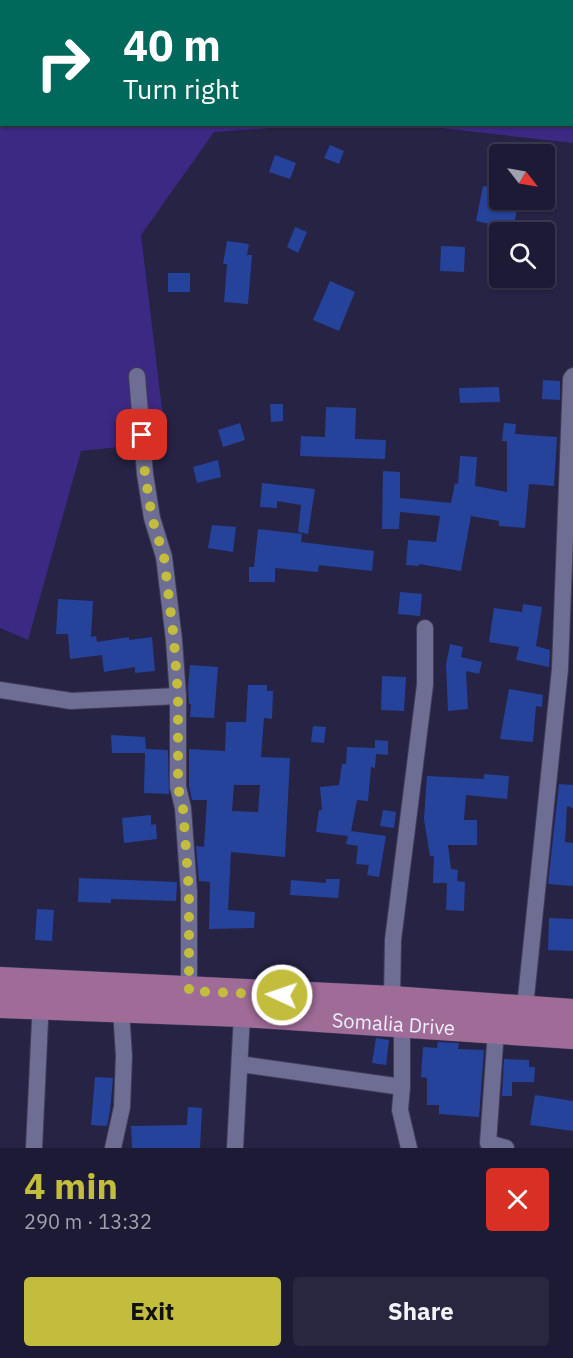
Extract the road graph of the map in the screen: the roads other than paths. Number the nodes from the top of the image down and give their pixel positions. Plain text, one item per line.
1 (137, 376) dead end
2 (573, 376) edge
3 (425, 628) dead end
4 (0, 690) edge
5 (178, 696) junction
6 (0, 980) edge
7 (189, 991) junction
8 (41, 995) junction
9 (392, 999) junction
10 (0, 1005) edge
11 (525, 1007) junction
12 (121, 1010) junction
13 (573, 1012) edge
14 (242, 1014) junction
15 (402, 1024) junction
16 (496, 1030) junction
17 (573, 1036) edge
18 (240, 1064) junction
19 (402, 1087) junction
20 (34, 1148) edge
21 (113, 1148) edge
22 (236, 1148) edge
23 (409, 1148) edge
24 (506, 1148) edge

1 - 5 street
2 - 11 street
3 - 9 street
4 - 5 street
5 - 7 street
6 - 8 main road, Somalia Drive
7 - 8 main road, Somalia Drive
7 - 9 main road, Somalia Drive
8 - 10 main road, Somalia Drive
8 - 12 main road, Somalia Drive
8 - 20 street
9 - 11 main road, Somalia Drive
11 - 13 main road, Somalia Drive
12 - 14 main road, Somalia Drive
12 - 21 street
14 - 15 main road, Somalia Drive
14 - 18 street
15 - 16 main road, Somalia Drive
15 - 19 street
16 - 17 main road, Somalia Drive
16 - 24 street
18 - 19 street
18 - 22 street
19 - 23 street

